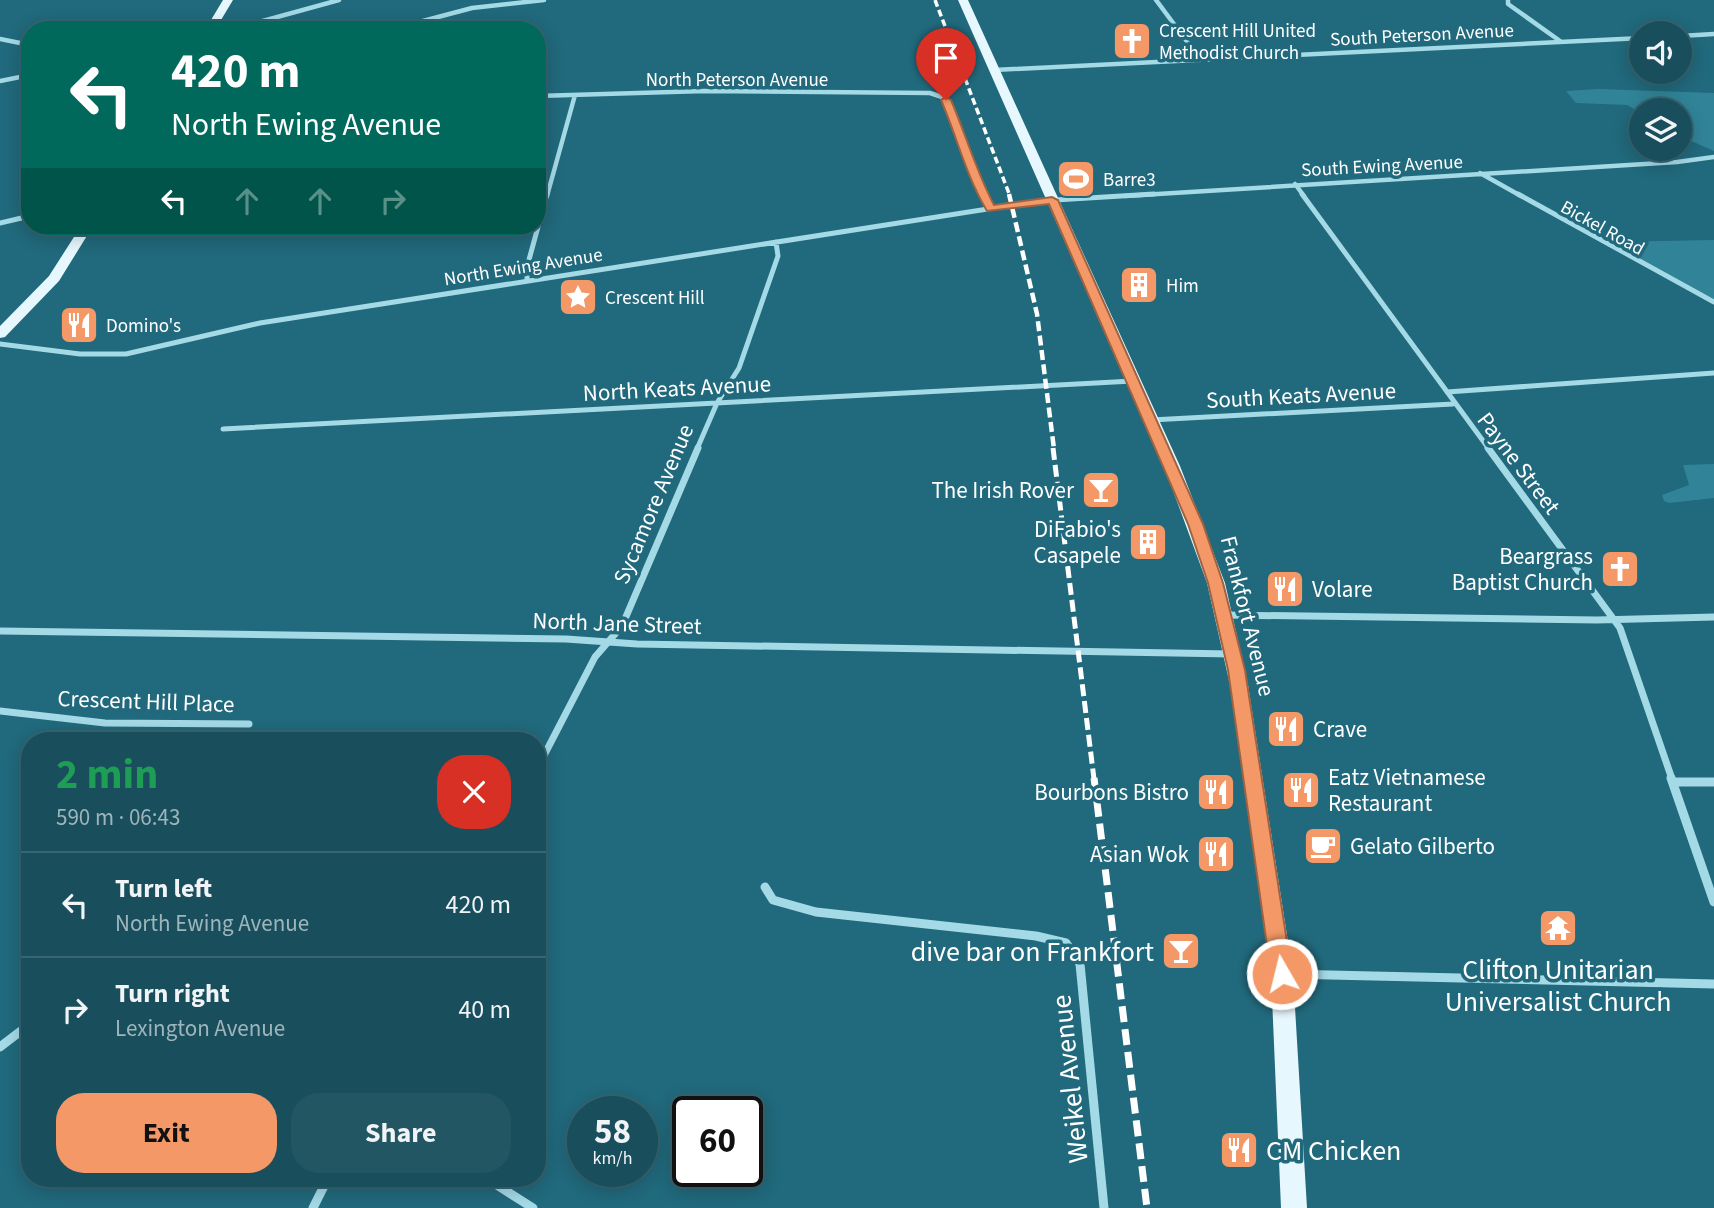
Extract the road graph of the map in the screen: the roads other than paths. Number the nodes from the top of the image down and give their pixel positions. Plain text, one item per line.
1 (228, 0) edge
2 (339, 0) edge
3 (544, 0) edge
4 (963, 0) edge
5 (1156, 0) edge
6 (1508, 0) edge
7 (215, 21) edge
8 (263, 21) edge
9 (423, 21) edge
10 (1714, 34) edge
11 (1692, 35) edge
12 (0, 39) edge
13 (1629, 39) edge
14 (21, 42) edge
15 (1560, 42) junction
16 (1200, 59) junction
17 (994, 70) junction
18 (21, 77) edge
19 (0, 81) edge
20 (575, 95) junction
21 (546, 96) edge
22 (1714, 157) edge
23 (1480, 173) junction
24 (1295, 184) junction
25 (546, 191) edge
26 (1052, 200) junction
27 (991, 208) junction
28 (21, 218) edge
29 (0, 223) edge
30 (81, 235) edge
31 (534, 235) edge
32 (776, 242) junction
33 (527, 281) junction
34 (1714, 302) edge
35 (0, 334) edge
36 (0, 344) edge
37 (1714, 373) edge
38 (1133, 381) junction
39 (1447, 392) junction
40 (717, 403) junction
41 (1453, 404) junction
42 (1150, 420) junction
43 (223, 429) dead end
44 (1224, 615) junction
45 (1714, 617) edge
46 (1612, 619) junction
47 (0, 631) edge
48 (607, 643) junction
49 (1233, 654) junction
50 (0, 710) edge
51 (249, 724) dead end
52 (546, 751) edge
53 (1673, 782) junction
54 (1714, 782) edge
55 (765, 887) dead end
56 (1714, 902) edge
57 (1282, 974) junction
58 (1714, 984) edge
59 (21, 1031) edge
60 (0, 1046) edge
61 (324, 1187) edge
62 (500, 1187) edge
63 (313, 1208) edge
64 (533, 1208) edge
65 (1104, 1208) edge
66 (1294, 1208) edge

1 - 7 main road
2 - 8 street
3 - 9 street
4 - 17 main road, Frankfort Avenue
5 - 16 street
6 - 15 street
10 - 11 street
12 - 14 street
13 - 15 street, South Peterson Avenue
15 - 16 street, South Peterson Avenue
16 - 17 street, South Peterson Avenue
17 - 26 main road, Frankfort Avenue
18 - 19 street
20 - 21 street, North Peterson Avenue
20 - 25 street
20 - 27 street, North Peterson Avenue
22 - 23 street, South Ewing Avenue
23 - 24 street, South Ewing Avenue
23 - 34 street, Bickel Road
24 - 26 street, South Ewing Avenue
24 - 39 street, Payne Street
26 - 27 street, North Ewing Avenue
26 - 38 main road, Frankfort Avenue
27 - 32 street, North Ewing Avenue
28 - 29 street
30 - 35 main road
31 - 33 street
32 - 33 street, North Ewing Avenue
32 - 40 street, Sycamore Avenue
33 - 36 street, North Ewing Avenue
37 - 39 street
38 - 40 street, North Keats Avenue
38 - 42 main road, Frankfort Avenue
39 - 41 street, Payne Street
40 - 43 street, North Keats Avenue
40 - 48 street, Sycamore Avenue
41 - 42 street, South Keats Avenue
41 - 46 street, Payne Street
42 - 44 main road, Frankfort Avenue
44 - 46 street
44 - 49 main road, Frankfort Avenue
45 - 46 street
46 - 53 street, Payne Street
47 - 48 street, North Jane Street
48 - 49 street, North Jane Street
48 - 52 street, Sycamore Avenue
49 - 57 main road, Frankfort Avenue
50 - 51 street, Crescent Hill Place
53 - 54 street
53 - 56 street, Payne Street
55 - 65 street, Weikel Avenue
57 - 58 street
57 - 66 main road, Frankfort Avenue
59 - 60 street
61 - 63 street
62 - 64 street

